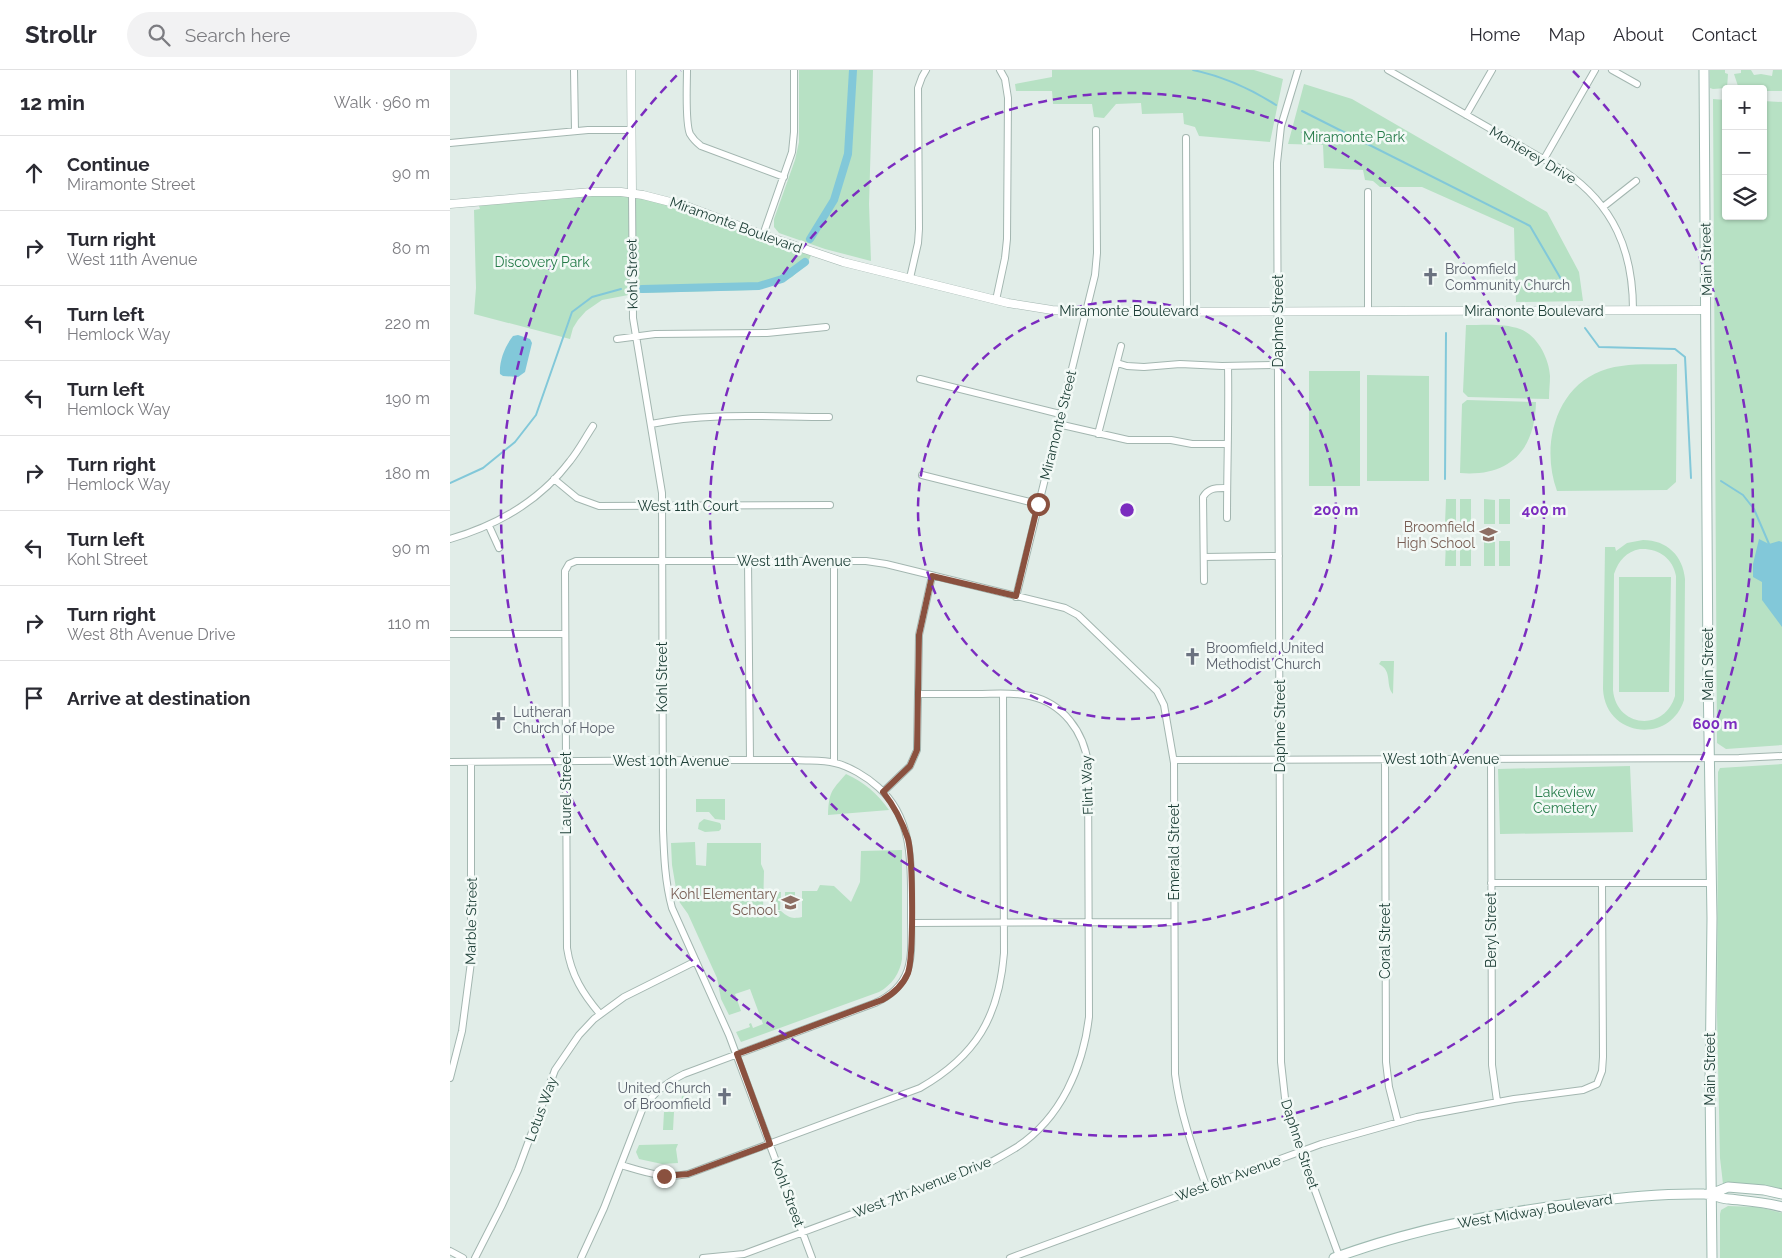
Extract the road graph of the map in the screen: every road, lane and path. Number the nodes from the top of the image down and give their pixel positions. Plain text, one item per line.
1 (574, 70) edge
2 (631, 70) edge
3 (687, 70) edge
4 (794, 70) edge
5 (926, 70) edge
6 (1000, 70) edge
7 (1298, 70) edge
8 (1389, 70) edge
9 (1492, 70) edge
10 (1595, 70) edge
11 (1612, 70) edge
12 (1704, 70) edge
13 (1637, 84) dead end
14 (1466, 115) junction
15 (631, 130) junction
16 (1096, 130) dead end
17 (575, 131) junction
18 (692, 138) junction
19 (1186, 138) dead end
20 (685, 142) dead end
21 (450, 143) edge
22 (1544, 159) junction
23 (784, 177) junction
24 (1636, 181) dead end
25 (1368, 192) dead end
26 (632, 193) junction
27 (450, 204) edge
28 (1603, 207) junction
29 (763, 235) junction
30 (910, 278) junction
31 (996, 300) junction
32 (1633, 310) junction
33 (1706, 310) junction
34 (1278, 311) junction
35 (1368, 311) junction
36 (1085, 312) junction
37 (1187, 312) junction
38 (826, 327) dead end
39 (636, 337) junction
40 (617, 339) dead end
41 (1121, 346) dead end
42 (1117, 363) junction
43 (1278, 365) junction
44 (1228, 366) junction
45 (920, 380) dead end
46 (1060, 414) junction
47 (829, 417) dead end
48 (651, 424) junction
49 (1058, 424) junction
50 (593, 426) dead end
51 (1098, 434) junction
52 (1227, 444) junction
53 (922, 475) dead end
54 (554, 479) junction
55 (1227, 488) junction
56 (1038, 504) junction
57 (830, 505) dead end
58 (662, 506) junction
59 (1227, 518) dead end
60 (489, 526) junction
61 (450, 539) edge
62 (499, 548) dead end
63 (1279, 556) junction
64 (1204, 557) junction
65 (662, 560) junction
66 (748, 561) junction
67 (834, 561) junction
68 (569, 564) joint
69 (932, 576) junction
70 (1204, 581) dead end
71 (1016, 596) junction
72 (450, 634) edge
73 (565, 634) junction
74 (919, 694) junction
75 (1002, 694) junction
76 (1782, 756) edge
77 (1491, 758) junction
78 (1709, 758) junction
79 (1280, 759) junction
80 (1385, 759) junction
81 (750, 760) junction
82 (1174, 760) junction
83 (566, 761) junction
84 (663, 761) junction
85 (450, 762) edge
86 (472, 762) junction
87 (834, 762) junction
88 (883, 792) junction
89 (1711, 883) junction
90 (1491, 884) junction
91 (1602, 884) junction
92 (1003, 922) junction
93 (1088, 922) junction
94 (1174, 922) junction
95 (911, 923) junction
96 (696, 961) junction
97 (600, 1014) junction
98 (737, 1054) junction
99 (450, 1078) edge
100 (1497, 1102) junction
101 (1398, 1122) junction
102 (770, 1144) junction
103 (1301, 1152) junction
104 (621, 1165) junction
105 (1206, 1186) junction
106 (1711, 1194) junction
107 (1782, 1194) edge
108 (1782, 1206) edge
109 (803, 1232) junction
110 (450, 1251) edge
111 (1336, 1257) edge
112 (463, 1258) edge
113 (475, 1258) edge
114 (581, 1258) edge
115 (703, 1258) edge
116 (812, 1258) edge
117 (1010, 1258) edge
118 (1712, 1258) edge

1 - 17 street
2 - 15 street, Kohl Street
3 - 18 street
4 - 23 street
5 - 30 street
6 - 31 street
7 - 34 street, Daphne Street
8 - 14 street, Monterey Drive
9 - 14 street
10 - 22 street
11 - 13 street
12 - 33 main road, Main Street
14 - 22 street, Monterey Drive
15 - 17 street
15 - 26 street, Kohl Street
16 - 36 street, Miramonte Street
17 - 21 street
18 - 20 street
18 - 23 street
19 - 37 street
22 - 28 street, Monterey Drive
23 - 29 street
24 - 28 street
25 - 35 street
26 - 27 street, Miramonte Boulevard
26 - 29 street, Miramonte Boulevard
26 - 39 street, Kohl Street
28 - 32 street, Monterey Drive
29 - 30 street, Miramonte Boulevard
30 - 31 street, Miramonte Boulevard
31 - 36 street, Miramonte Boulevard
32 - 33 street, Miramonte Boulevard
32 - 35 street, Miramonte Boulevard
33 - 78 main road, Main Street
34 - 35 street, Miramonte Boulevard
34 - 37 street, Miramonte Boulevard
34 - 43 street, Daphne Street
36 - 37 street, Miramonte Boulevard
36 - 46 street, Miramonte Street
38 - 39 street
39 - 40 street
39 - 48 street, Kohl Street
41 - 42 street
42 - 44 street
42 - 51 street
43 - 44 street
43 - 63 street, Daphne Street
44 - 52 street
45 - 46 street
46 - 49 street, Miramonte Street
47 - 48 street
48 - 58 street, Kohl Street
49 - 51 street
49 - 56 street, Miramonte Street
50 - 54 street
51 - 52 street
52 - 55 street
53 - 56 street
54 - 58 street, West 11th Court
54 - 60 street
55 - 59 street
55 - 64 street
56 - 71 street, Miramonte Street
57 - 58 street, West 11th Court
58 - 65 street, Kohl Street
60 - 61 street
60 - 62 street
63 - 64 street
63 - 79 street, Daphne Street
64 - 70 street
65 - 66 street, West 11th Avenue
65 - 68 street, West 11th Avenue
65 - 84 street, Kohl Street
66 - 67 street, West 11th Avenue
66 - 81 street
67 - 69 street, West 11th Avenue
67 - 87 street
68 - 73 street, Laurel Street
69 - 71 street, West 11th Avenue
69 - 74 street
71 - 82 street, Emerald Street
72 - 73 street
73 - 83 street, Laurel Street
74 - 75 street, Flint Way
74 - 88 street
75 - 92 street
75 - 93 street, Flint Way
76 - 78 street, West 10th Avenue
77 - 78 street, West 10th Avenue
77 - 80 street, West 10th Avenue
77 - 90 street, Beryl Street
78 - 89 main road, Main Street
79 - 80 street, West 10th Avenue
79 - 82 street, West 10th Avenue
79 - 103 street, Daphne Street
80 - 101 street, Coral Street
81 - 84 street, West 10th Avenue
81 - 87 street, West 10th Avenue
82 - 94 street, Emerald Street
83 - 84 street, West 10th Avenue
83 - 86 street, West 10th Avenue
83 - 97 street, Laurel Street
84 - 96 street, Kohl Street
85 - 86 street, West 10th Avenue
86 - 99 street, Marble Street
87 - 88 street, West 10th Avenue
88 - 95 street, West 10th Avenue
89 - 91 street
89 - 106 main road, Main Street
90 - 91 street
90 - 100 street, Beryl Street
91 - 100 street, West 6th Avenue
92 - 93 street
92 - 95 street
92 - 102 street
93 - 94 street
93 - 109 street, West 7th Avenue Drive
94 - 105 street, Emerald Street
95 - 98 street, West 10th Avenue
96 - 97 street, Lotus Way
96 - 98 street, Kohl Street
97 - 113 street, Lotus Way
98 - 102 street, Kohl Street
98 - 104 street, West 10th Avenue
100 - 101 street, West 6th Avenue
101 - 103 street, West 6th Avenue
102 - 104 street
102 - 109 street, Kohl Street
103 - 105 street, West 6th Avenue
103 - 111 street, Daphne Street
104 - 114 street, West 10th Avenue
105 - 117 street, West 6th Avenue
106 - 107 main road
106 - 108 main road
106 - 111 main road, West Midway Boulevard
106 - 118 main road, Main Street
109 - 115 street, West 7th Avenue Drive
109 - 116 street, Kohl Street
110 - 112 street

